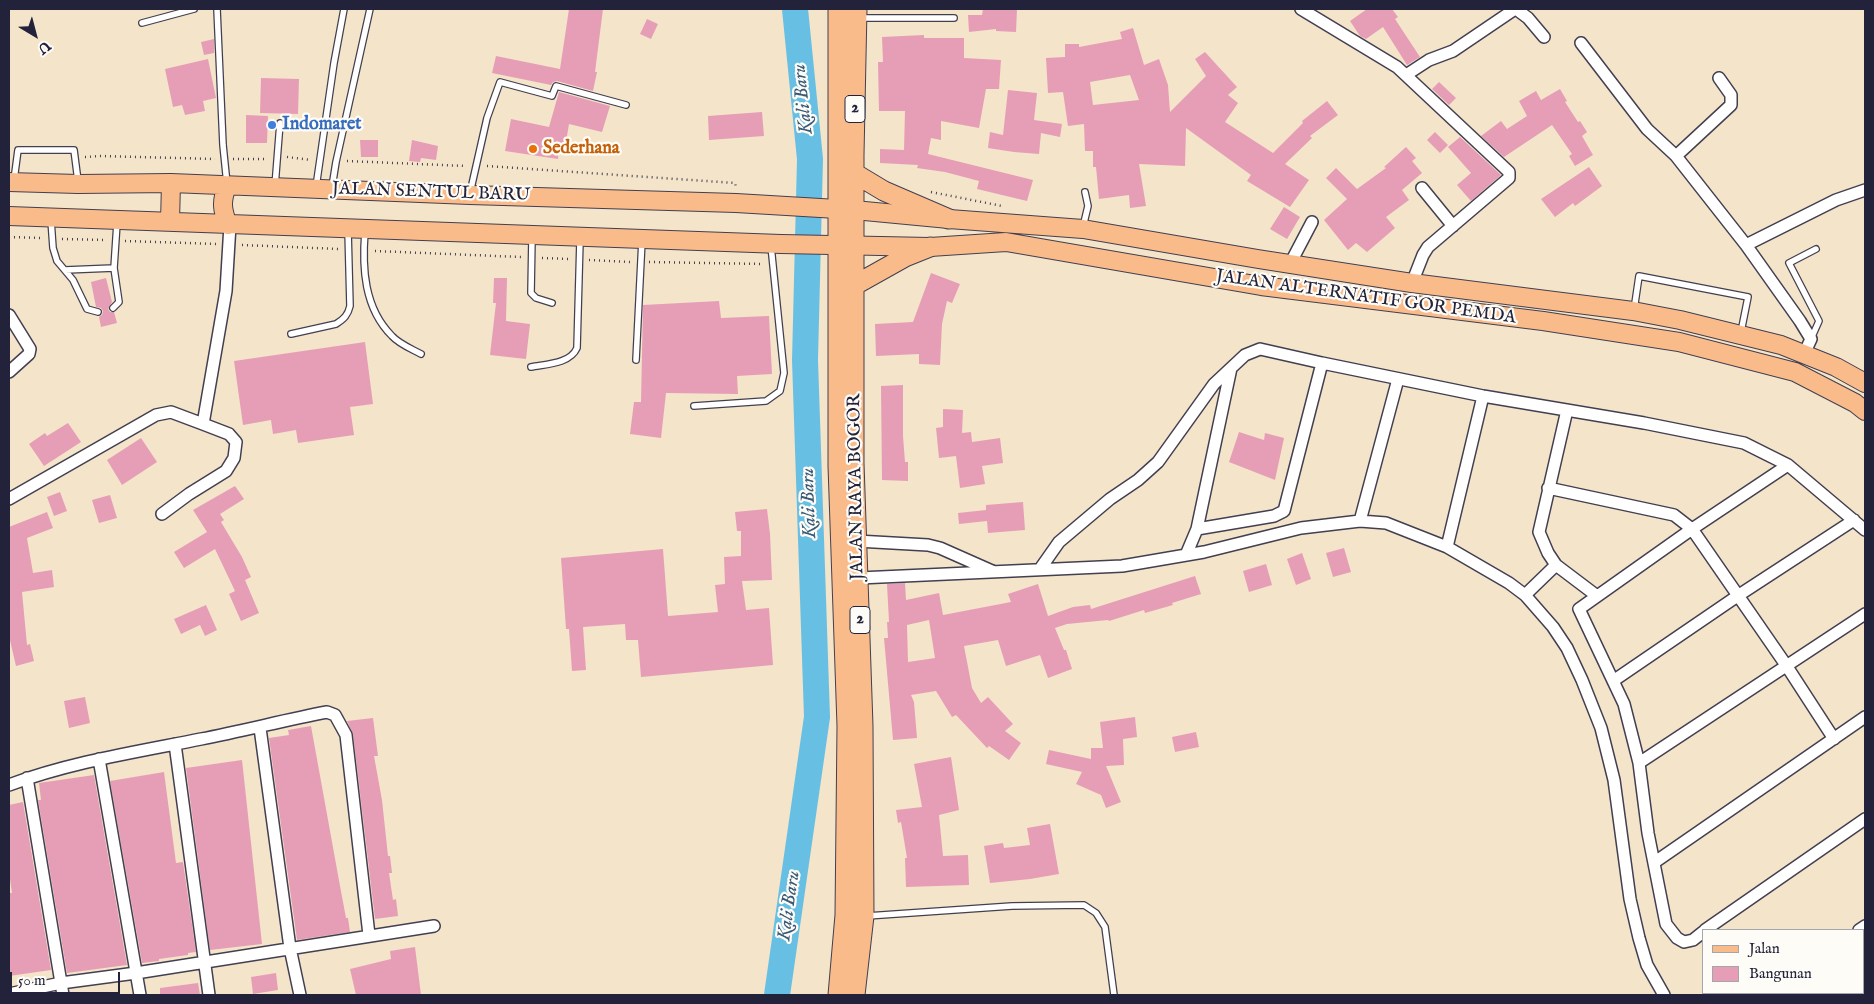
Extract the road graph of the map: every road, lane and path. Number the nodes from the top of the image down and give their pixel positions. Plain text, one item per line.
1 (194, 9) edge
2 (217, 9) edge
3 (344, 9) edge
4 (370, 9) edge
5 (838, 9) edge
6 (1301, 9) edge
7 (1516, 9) edge
8 (857, 13) edge
9 (954, 18) dead end
10 (142, 23) dead end
11 (1544, 37) dead end
12 (1581, 43) dead end
13 (1406, 75) junction
14 (1719, 78) dead end
15 (626, 105) dead end
16 (280, 123) dead end
17 (1676, 156) junction
18 (76, 158) junction
19 (225, 159) junction
20 (277, 159) junction
21 (319, 162) junction
22 (336, 162) junction
23 (476, 165) junction
24 (854, 173) junction
25 (11, 182) edge
26 (171, 183) junction
27 (78, 184) junction
28 (227, 186) junction
29 (275, 188) junction
30 (1422, 188) dead end
31 (324, 190) junction
32 (1865, 190) edge
33 (1085, 192) dead end
34 (470, 195) junction
35 (736, 203) junction
36 (840, 209) junction
37 (9, 216) edge
38 (51, 218) junction
39 (949, 219) junction
40 (117, 221) junction
41 (170, 222) junction
42 (1312, 222) dead end
43 (229, 225) junction
44 (1453, 226) junction
45 (357, 229) junction
46 (1083, 229) junction
47 (532, 235) junction
48 (580, 236) junction
49 (9, 237) edge
50 (52, 238) junction
51 (642, 238) junction
52 (116, 241) junction
53 (776, 243) junction
54 (838, 244) junction
55 (1746, 244) junction
56 (230, 245) junction
57 (930, 247) junction
58 (1816, 249) dead end
59 (348, 250) junction
60 (363, 250) junction
61 (531, 258) junction
62 (579, 260) junction
63 (642, 262) junction
64 (773, 262) junction
65 (1290, 264) junction
66 (114, 268) junction
67 (65, 270) junction
68 (1412, 283) junction
69 (855, 285) junction
70 (552, 303) dead end
71 (113, 308) dead end
72 (1634, 311) junction
73 (98, 312) dead end
74 (9, 315) edge
75 (291, 334) dead end
76 (1740, 334) junction
77 (1807, 346) junction
78 (422, 354) dead end
79 (636, 360) dead end
80 (1322, 363) junction
81 (531, 367) dead end
82 (1231, 368) junction
83 (9, 372) edge
84 (1398, 378) junction
85 (1864, 382) edge
86 (1482, 396) junction
87 (694, 406) dead end
88 (1567, 410) junction
89 (1865, 411) edge
90 (203, 424) junction
91 (1788, 465) junction
92 (1548, 488) junction
93 (9, 499) edge
94 (162, 514) dead end
95 (1854, 520) junction
96 (1360, 521) junction
97 (1197, 529) junction
98 (1692, 529) junction
99 (1865, 530) edge
100 (857, 541) junction
101 (1447, 547) junction
102 (1186, 555) junction
103 (1556, 565) junction
104 (1040, 570) junction
105 (996, 572) junction
106 (859, 578) junction
107 (1525, 595) junction
108 (1739, 595) junction
109 (1597, 596) junction
110 (1865, 614) edge
111 (853, 652) junction
112 (1786, 665) junction
113 (1613, 681) junction
114 (1865, 716) edge
115 (260, 728) junction
116 (1834, 739) junction
117 (175, 744) junction
118 (99, 759) junction
119 (1639, 763) junction
120 (27, 778) junction
121 (9, 785) edge
122 (1865, 818) edge
123 (1655, 862) junction
124 (864, 916) junction
125 (434, 926) dead end
126 (1707, 929) edge
127 (1702, 933) edge
128 (369, 935) junction
129 (290, 948) junction
130 (204, 962) junction
131 (136, 974) junction
132 (61, 983) junction
133 (9, 994) edge
134 (63, 995) edge
135 (140, 995) edge
136 (209, 995) edge
137 (300, 995) edge
138 (838, 995) edge
139 (855, 995) edge
140 (1114, 995) edge
141 (1664, 995) edge

1 - 10 lane
2 - 19 lane
3 - 21 lane
4 - 22 lane
5 - 36 highway, JALAN RAYA BOGOR / 2
6 - 13 street
7 - 11 street
7 - 13 street
8 - 9 lane
8 - 24 highway, JALAN RAYA BOGOR / 2
12 - 17 street
13 - 44 street
14 - 17 street
15 - 23 lane
16 - 20 lane
17 - 55 street
18 - 19 path
18 - 25 lane
18 - 27 lane
19 - 20 path
19 - 28 lane
20 - 21 path
20 - 29 lane
21 - 31 lane
22 - 23 path
22 - 31 lane
23 - 34 lane
23 - 35 path
24 - 36 highway, JALAN RAYA BOGOR / 2
24 - 39 highway
25 - 27 main road, JALAN SENTUL BARU
26 - 27 main road, JALAN SENTUL BARU
26 - 28 main road, JALAN SENTUL BARU
26 - 41 main road
28 - 29 main road, JALAN SENTUL BARU
28 - 43 main road
29 - 31 main road, JALAN SENTUL BARU
30 - 44 street
31 - 34 main road, JALAN SENTUL BARU
32 - 55 street
33 - 46 lane
34 - 35 main road, JALAN SENTUL BARU
35 - 36 main road, JALAN SENTUL BARU
36 - 39 main road, JALAN ALTERNATIF GOR PEMDA
36 - 54 highway, JALAN RAYA BOGOR / 2
37 - 38 main road
38 - 40 main road
38 - 50 lane
39 - 46 main road, JALAN ALTERNATIF GOR PEMDA
40 - 41 main road
40 - 52 lane
41 - 43 main road
42 - 65 street
43 - 45 main road
43 - 56 street
44 - 68 street
45 - 47 main road
45 - 59 lane
45 - 60 lane
46 - 65 main road, JALAN ALTERNATIF GOR PEMDA
47 - 48 main road
47 - 61 lane
48 - 51 main road
48 - 62 lane
49 - 50 path
50 - 52 path
50 - 67 lane
51 - 53 main road
51 - 63 lane
52 - 56 path
52 - 66 lane
53 - 54 main road
53 - 64 lane
54 - 57 main road, JALAN ALTERNATIF GOR PEMDA
54 - 69 highway, JALAN RAYA BOGOR / 2
54 - 111 highway, JALAN RAYA BOGOR / 2
55 - 77 street
56 - 59 path
56 - 90 street
57 - 69 highway
57 - 89 main road, JALAN ALTERNATIF GOR PEMDA
58 - 77 lane
59 - 75 lane
60 - 61 path
60 - 78 lane
61 - 62 path
61 - 70 lane
62 - 63 path
62 - 81 lane
63 - 64 path
63 - 79 lane
64 - 87 lane
65 - 68 main road, JALAN ALTERNATIF GOR PEMDA
66 - 67 lane
66 - 71 lane
67 - 73 lane
68 - 72 main road, JALAN ALTERNATIF GOR PEMDA
69 - 100 highway, JALAN RAYA BOGOR / 2
72 - 76 main road, JALAN ALTERNATIF GOR PEMDA
72 - 76 lane
74 - 83 street
76 - 77 main road, JALAN ALTERNATIF GOR PEMDA
77 - 85 main road, JALAN ALTERNATIF GOR PEMDA
80 - 82 street
80 - 84 street
80 - 97 street
82 - 97 street
82 - 104 street
84 - 86 street
84 - 96 street
86 - 88 street
86 - 101 street
88 - 91 street
88 - 92 street
90 - 93 street
90 - 94 street
91 - 95 street
91 - 98 street
92 - 98 street
92 - 103 street
95 - 99 street
95 - 108 street
96 - 101 street
96 - 102 street
97 - 102 street
98 - 108 street
98 - 109 street
100 - 105 street
100 - 106 highway, JALAN RAYA BOGOR / 2
101 - 107 street
102 - 104 street
103 - 107 street
103 - 109 street
104 - 105 street
105 - 106 street
106 - 111 highway, JALAN RAYA BOGOR / 2
107 - 141 street
108 - 112 street
108 - 113 street
109 - 113 street
110 - 112 street
111 - 124 highway, JALAN RAYA BOGOR / 2
111 - 138 highway, JALAN RAYA BOGOR / 2
112 - 116 street
112 - 119 street
113 - 119 street
114 - 116 street
115 - 117 street
115 - 128 street
115 - 129 street
116 - 123 street
117 - 118 street
117 - 130 street
118 - 120 street
118 - 131 street
119 - 123 street
120 - 121 street
120 - 132 street
122 - 126 street
123 - 127 street
124 - 139 highway, JALAN RAYA BOGOR / 2
124 - 140 lane
125 - 128 street
128 - 129 street
129 - 130 street
129 - 137 street
130 - 131 street
130 - 136 street
131 - 132 street
131 - 135 street
132 - 133 street
132 - 134 street

